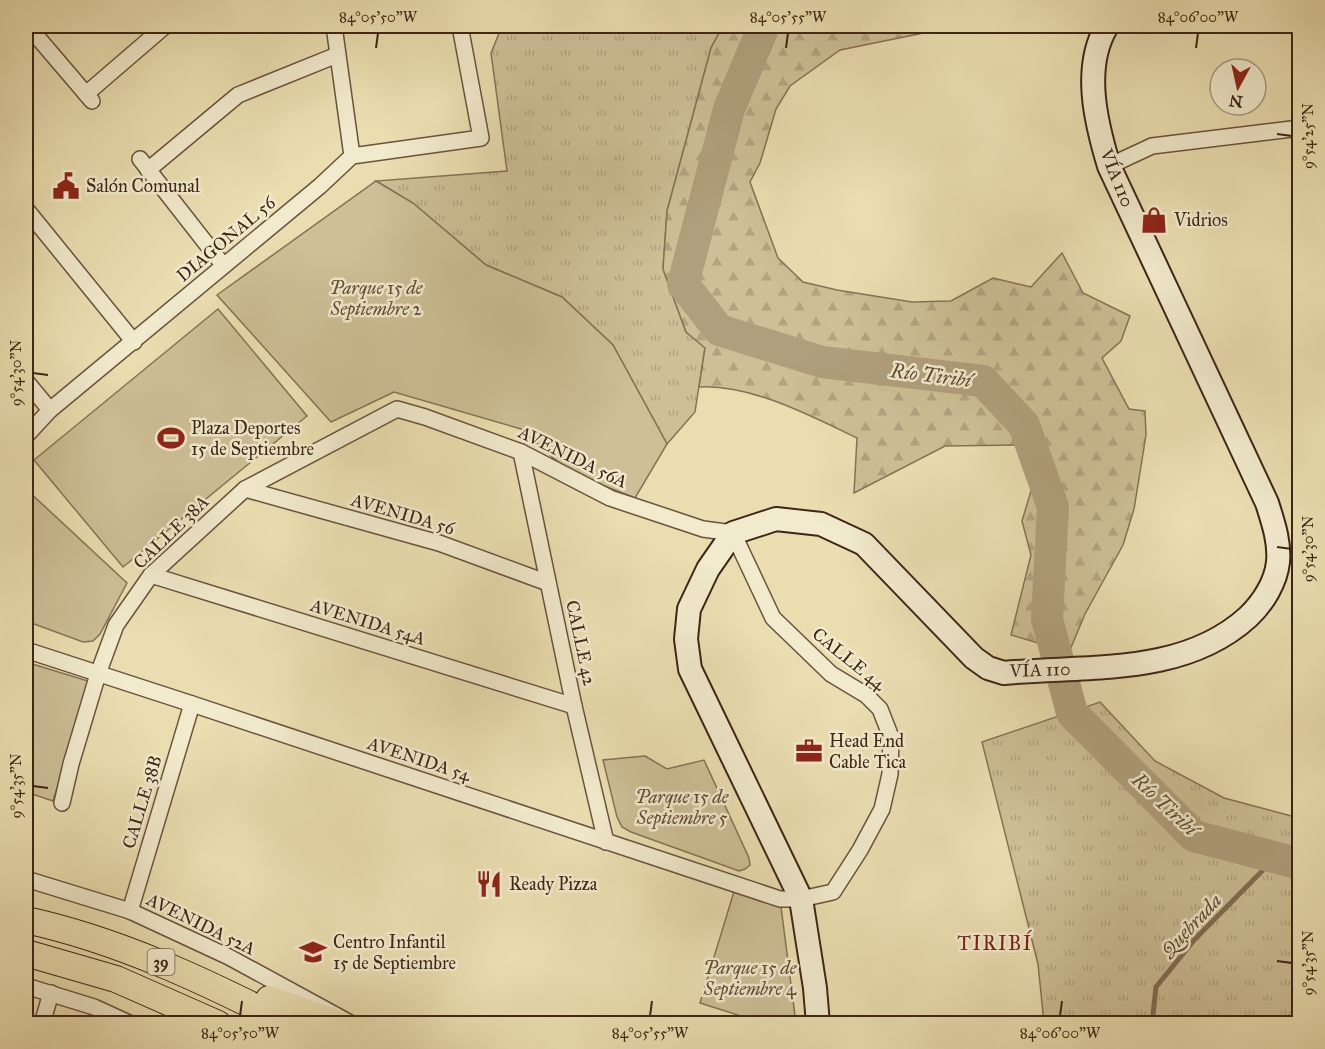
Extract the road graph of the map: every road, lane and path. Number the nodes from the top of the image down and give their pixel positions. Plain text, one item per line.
1 (28, 26) edge
2 (165, 26) edge
3 (334, 26) edge
4 (460, 26) edge
5 (1107, 26) edge
6 (337, 55) junction
7 (1299, 128) edge
8 (352, 156) junction
9 (1109, 166) junction
10 (26, 209) edge
11 (224, 265) junction
12 (134, 342) junction
13 (26, 381) edge
14 (397, 409) joint
15 (50, 410) junction
16 (26, 436) edge
17 (521, 452) junction
18 (245, 489) junction
19 (733, 533) junction
20 (151, 575) junction
21 (548, 583) junction
22 (26, 650) edge
23 (98, 674) junction
24 (192, 704) junction
25 (574, 706) junction
26 (62, 803) dead end
27 (606, 842) junction
28 (26, 879) edge
29 (801, 899) junction
30 (130, 911) junction
31 (26, 920) edge
32 (26, 953) edge
33 (165, 964) junction
34 (116, 979) junction
35 (26, 986) edge
36 (51, 993) junction
37 (42, 1023) edge
38 (131, 1023) edge
39 (188, 1023) edge
40 (218, 1023) edge
41 (289, 1023) edge
42 (339, 1023) edge
43 (352, 1023) edge
44 (818, 1023) edge

1 - 2 street
3 - 6 street
4 - 8 street
5 - 9 main road, VÍA 110
6 - 8 street
6 - 11 street
7 - 9 street
8 - 11 street, DIAGONAL 56
9 - 19 main road, VÍA 110
10 - 12 street
11 - 12 street, DIAGONAL 56
12 - 15 street, DIAGONAL 56
13 - 15 street
14 - 17 street, AVENIDA 56A
14 - 18 street, CALLE 38A
15 - 16 street, DIAGONAL 56
17 - 19 street, AVENIDA 56A
17 - 21 street, CALLE 42
18 - 20 street, CALLE 38A
18 - 21 street, AVENIDA 56
19 - 29 main road
19 - 29 street, CALLE 44
20 - 23 street, CALLE 38A
20 - 25 street, AVENIDA 54A
21 - 25 street, CALLE 42
22 - 23 street, AVENIDA 54
23 - 24 street, AVENIDA 54
23 - 26 street, CALLE 38A
24 - 27 street, AVENIDA 54
24 - 30 street, CALLE 38B
25 - 27 street, CALLE 42
27 - 29 street, AVENIDA 54
28 - 30 street, AVENIDA 52A
29 - 44 main road
30 - 43 street, AVENIDA 52A
31 - 33 highway, 39
32 - 34 highway, 39
33 - 41 highway, 39
33 - 42 highway
34 - 39 highway
34 - 40 highway, 39
35 - 36 street
36 - 37 street
36 - 38 street

